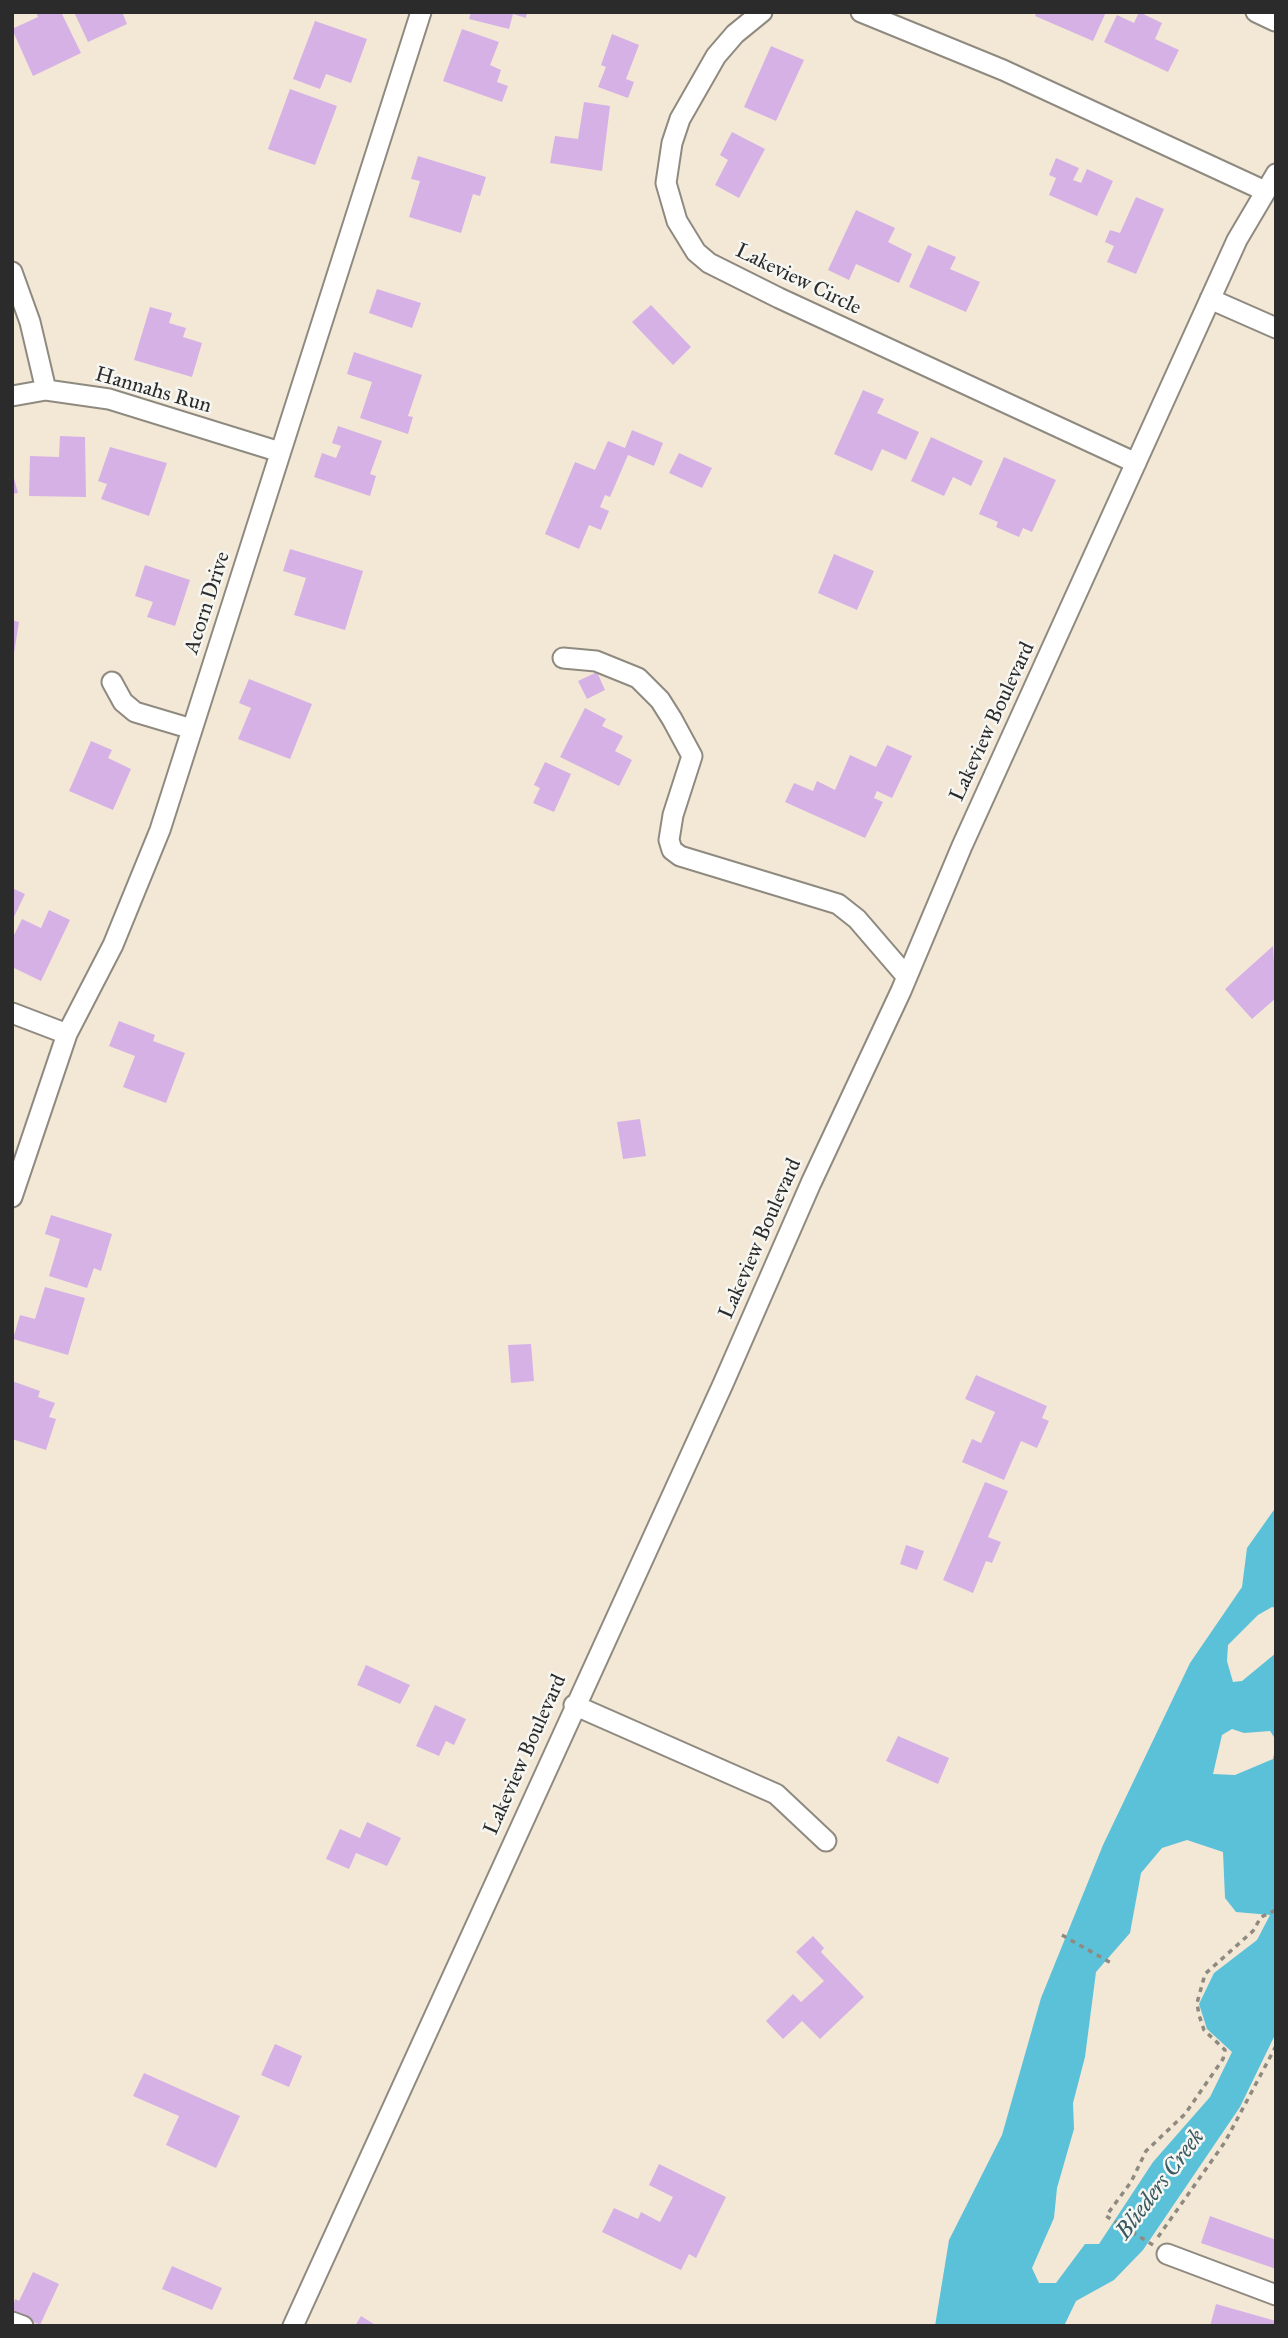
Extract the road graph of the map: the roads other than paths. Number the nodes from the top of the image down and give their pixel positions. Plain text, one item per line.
1 (421, 12) edge
2 (762, 12) edge
3 (861, 12) edge
4 (1256, 12) edge
5 (1275, 22) edge
6 (1276, 174) edge
7 (1265, 191) junction
8 (12, 272) edge
9 (1210, 299) junction
10 (1276, 328) edge
11 (46, 390) junction
12 (12, 396) edge
13 (280, 452) junction
14 (1136, 463) junction
15 (563, 658) dead end
16 (112, 682) dead end
17 (192, 729) junction
18 (907, 976) junction
19 (12, 1013) edge
20 (67, 1034) junction
21 (12, 1197) edge
22 (574, 1705) junction
23 (826, 1841) dead end
24 (1160, 2250) road end
25 (1276, 2295) edge
26 (12, 2322) edge
27 (23, 2326) edge
28 (293, 2326) edge

1 - 13 street, Acorn Drive
2 - 14 street, Lakeview Circle
3 - 7 street
4 - 5 street
6 - 7 street, Lakeview Boulevard
7 - 9 street, Lakeview Boulevard
8 - 11 street
9 - 10 street
9 - 14 street, Lakeview Boulevard
11 - 12 street, Hannahs Run
11 - 13 street, Hannahs Run
13 - 17 street, Acorn Drive
14 - 18 street, Lakeview Boulevard
15 - 18 street
16 - 17 street
17 - 20 street, Acorn Drive
18 - 22 street, Lakeview Boulevard
19 - 20 street
20 - 21 street, Acorn Drive
22 - 23 street
22 - 28 street, Lakeview Boulevard
24 - 25 street
26 - 27 street

